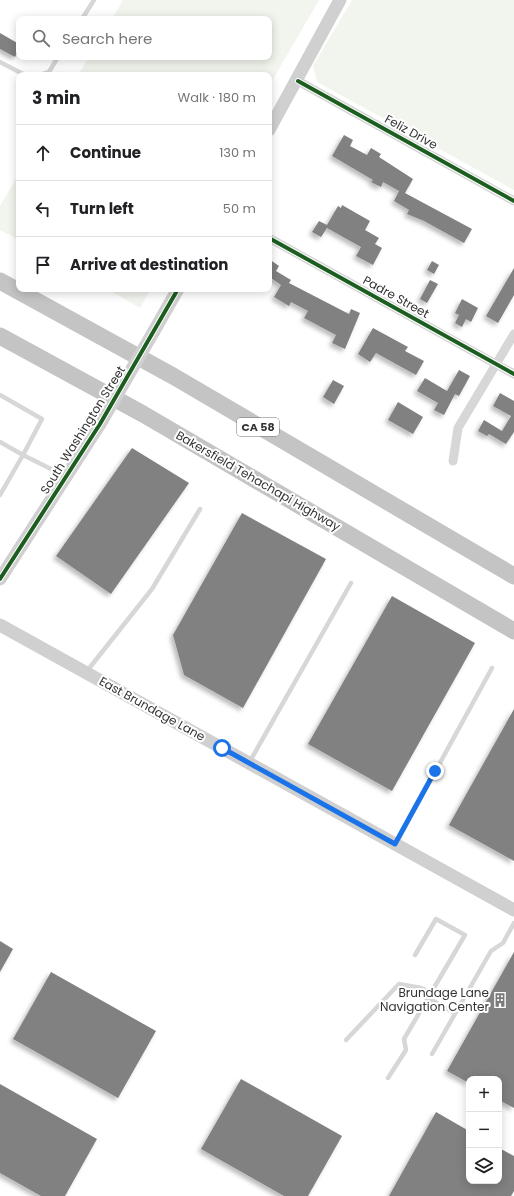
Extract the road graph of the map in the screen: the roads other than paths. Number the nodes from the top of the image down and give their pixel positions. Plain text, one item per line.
1 (94, 0) edge
2 (340, 0) edge
3 (84, 16) edge
4 (56, 60) edge
5 (0, 62) edge
6 (19, 72) edge
7 (49, 72) edge
8 (298, 81) junction
9 (272, 125) edge
10 (514, 201) edge
11 (272, 240) edge
12 (0, 281) edge
13 (16, 290) edge
14 (20, 292) edge
15 (176, 292) edge
16 (514, 334) edge
17 (0, 336) edge
18 (496, 364) junction
19 (514, 374) edge
20 (0, 395) edge
21 (0, 442) edge
22 (22, 455) junction
23 (453, 461) dead end
24 (66, 477) junction
25 (0, 495) edge
26 (200, 509) dead end
27 (2, 571) edge
28 (514, 576) edge
29 (351, 583) dead end
30 (0, 625) edge
31 (514, 631) edge
32 (492, 668) dead end
33 (86, 673) junction
34 (249, 763) junction
35 (395, 844) junction
36 (514, 910) edge
37 (514, 923) edge
38 (415, 955) dead end
39 (431, 993) junction
40 (428, 998) junction
41 (455, 1013) junction
42 (346, 1040) dead end
43 (432, 1054) dead end
44 (388, 1078) dead end

1 - 3 lane
2 - 8 main road
4 - 7 lane
5 - 6 lane
8 - 9 main road
8 - 10 street, Feliz Drive
11 - 18 street, Padre Street
12 - 13 highway, CA 58
14 - 28 highway, CA 58
15 - 24 main road, South Washington Street, bridge
16 - 18 street
17 - 31 highway, Bakersfield Tehachapi Highway
18 - 19 street, Padre Street
18 - 23 street
20 - 22 lane
21 - 22 lane
22 - 24 lane
22 - 25 lane
24 - 27 main road, South Washington Street
26 - 33 lane
29 - 34 lane
30 - 33 main road, East Brundage Lane
32 - 35 lane
33 - 34 main road, East Brundage Lane
34 - 35 main road, East Brundage Lane
35 - 36 main road, East Brundage Lane
37 - 41 lane
38 - 39 lane
39 - 40 lane
39 - 42 lane
40 - 41 lane
40 - 44 lane
41 - 43 lane

